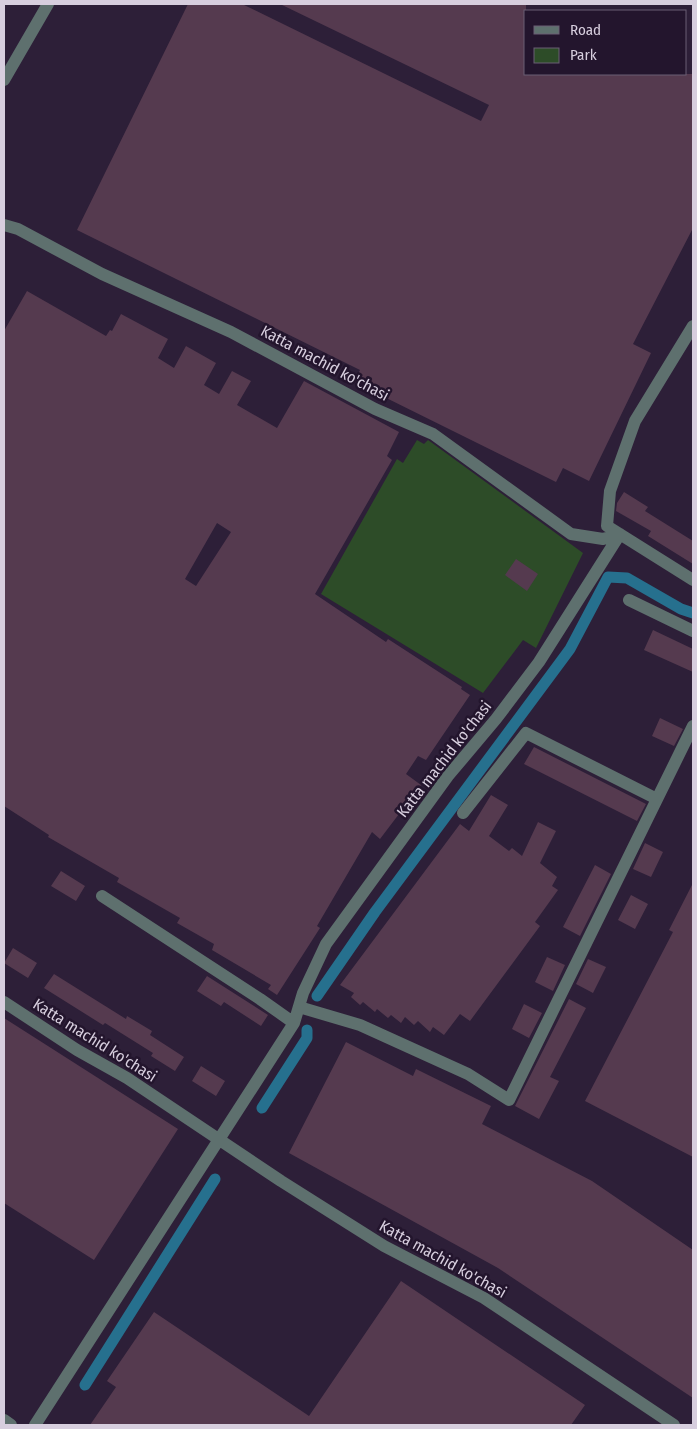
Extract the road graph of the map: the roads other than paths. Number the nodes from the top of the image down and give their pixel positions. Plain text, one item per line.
1 (48, 4) edge
2 (4, 80) edge
3 (4, 225) edge
4 (693, 326) edge
5 (620, 534) junction
6 (693, 580) edge
7 (629, 600) dead end
8 (693, 631) edge
9 (693, 726) edge
10 (657, 799) junction
11 (463, 813) dead end
12 (102, 896) dead end
13 (4, 1002) edge
14 (299, 1007) junction
15 (294, 1023) junction
16 (219, 1140) junction
17 (4, 1420) edge
18 (11, 1425) edge
19 (35, 1425) edge
20 (674, 1425) edge

1 - 2 street
3 - 5 street, Katta machid ko'chasi
4 - 5 street
5 - 6 street
5 - 14 street, Katta machid ko'chasi
7 - 8 street
9 - 10 street
10 - 11 street
10 - 14 street
12 - 15 street
13 - 16 street, Katta machid ko'chasi
14 - 15 street, Katta machid ko'chasi
15 - 16 street, Katta machid ko'chasi
16 - 19 street
16 - 20 street, Katta machid ko'chasi
17 - 18 street

